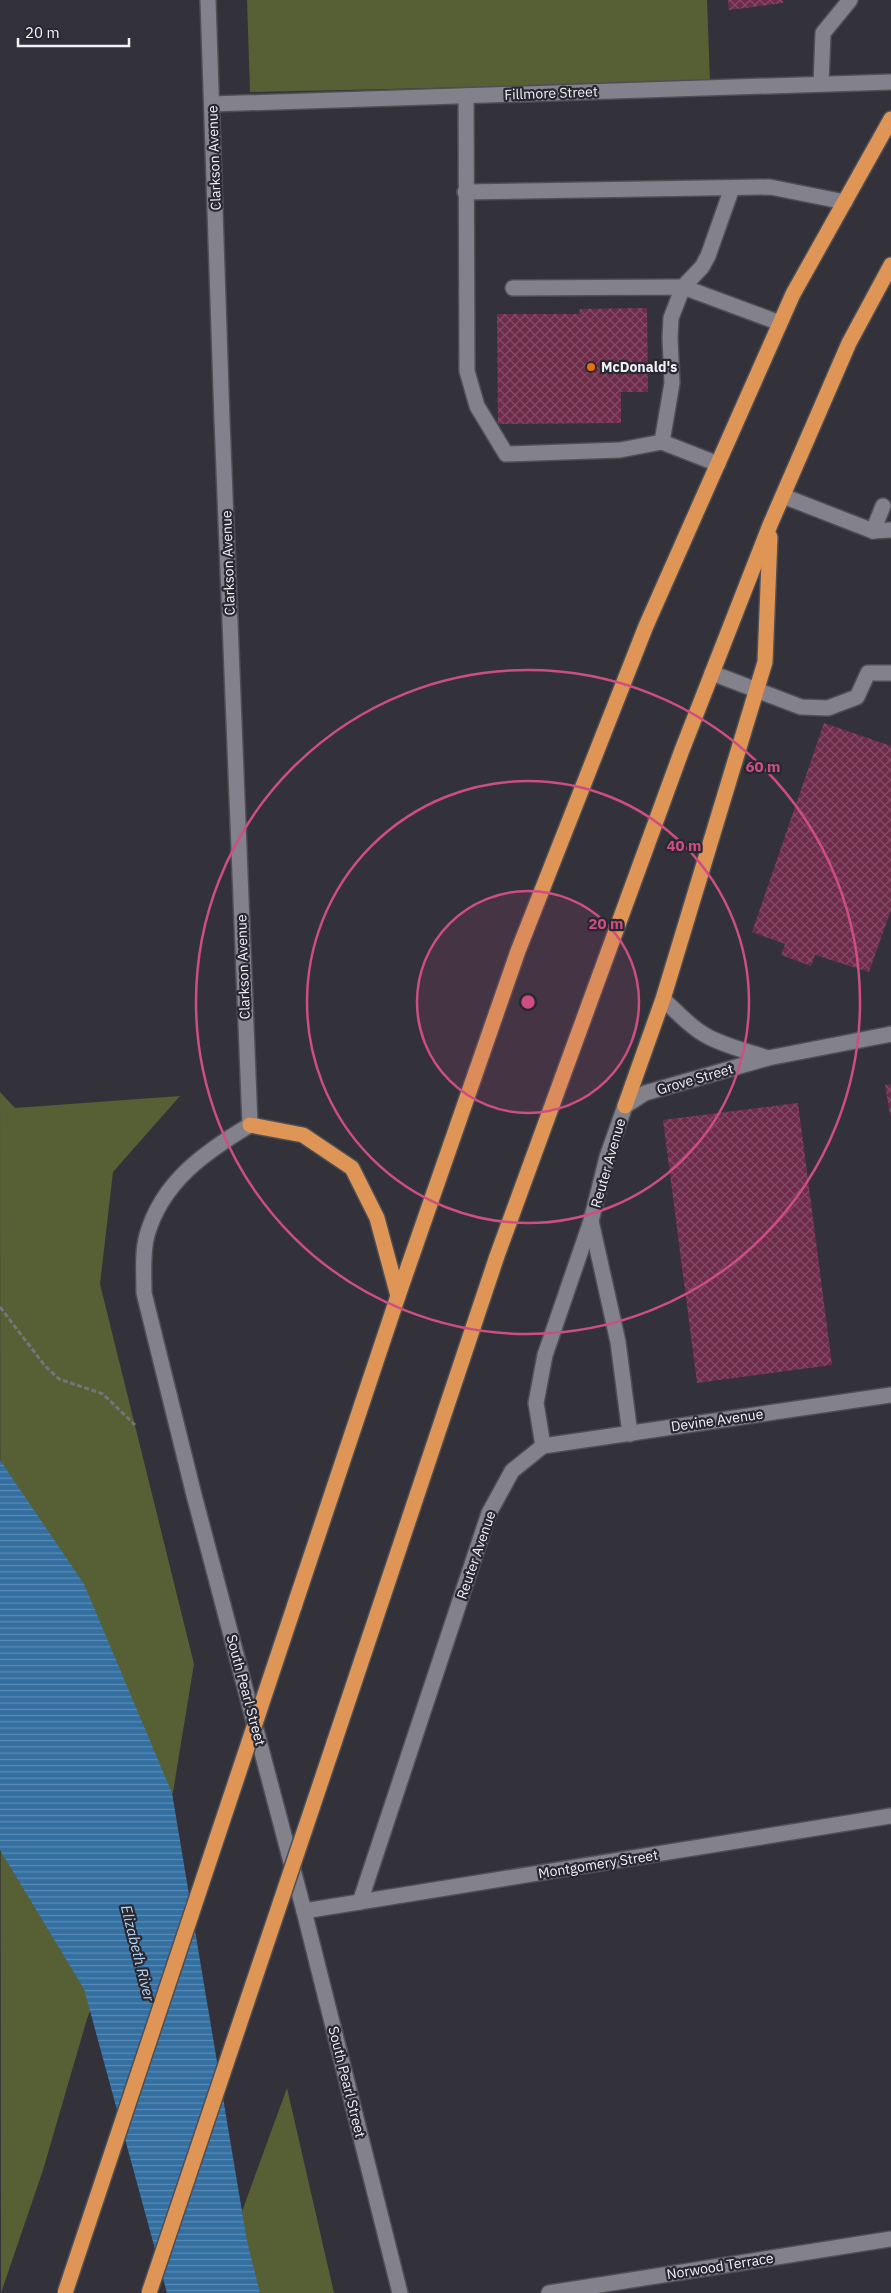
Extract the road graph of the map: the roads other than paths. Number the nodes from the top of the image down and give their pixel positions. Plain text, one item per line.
1 (208, 0) edge
2 (850, 0) edge
3 (891, 82) edge
4 (821, 84) junction
5 (466, 96) junction
6 (212, 104) junction
7 (891, 119) edge
8 (732, 188) junction
9 (465, 192) junction
10 (844, 202) junction
11 (891, 265) edge
12 (684, 287) junction
13 (513, 288) dead end
14 (780, 324) junction
15 (662, 442) junction
16 (718, 464) junction
17 (783, 496) junction
18 (883, 506) dead end
19 (770, 525) junction
20 (891, 530) edge
21 (873, 531) junction
22 (891, 672) edge
23 (712, 673) junction
24 (756, 691) junction
25 (663, 998) junction
26 (891, 1034) edge
27 (768, 1058) junction
28 (624, 1106) junction
29 (250, 1125) junction
30 (591, 1220) junction
31 (398, 1296) junction
32 (891, 1395) edge
33 (630, 1434) junction
34 (543, 1446) junction
35 (891, 1816) edge
36 (360, 1902) junction
37 (304, 1911) junction
38 (891, 2239) edge
39 (65, 2293) edge
40 (149, 2293) edge
41 (400, 2293) edge
42 (548, 2293) edge

1 - 6 street, Clarkson Avenue
2 - 4 street
3 - 4 street, Fillmore Street
4 - 5 street, Fillmore Street
5 - 6 street, Fillmore Street
5 - 9 street
6 - 29 street, Clarkson Avenue
7 - 10 highway
8 - 9 street
8 - 10 street
8 - 12 street
9 - 15 street
10 - 14 highway
11 - 17 highway
12 - 13 street
12 - 14 street
12 - 15 street
14 - 16 highway
15 - 16 street
16 - 31 highway
17 - 19 highway
17 - 21 street
18 - 21 street
19 - 23 highway
19 - 24 highway
20 - 21 street
22 - 24 street
23 - 24 street
23 - 40 highway, bridge
24 - 25 highway
25 - 27 street, Grove Street
25 - 28 highway
26 - 27 street, Grove Street
27 - 28 street, Grove Street
28 - 30 street, Reuter Avenue
29 - 31 highway
29 - 37 street, South Pearl Street
30 - 33 street, Reuter Avenue
30 - 34 street, Reuter Avenue
31 - 39 highway, bridge
32 - 33 street, Devine Avenue
33 - 34 street, Devine Avenue
34 - 36 street, Reuter Avenue
35 - 36 street, Montgomery Street
36 - 37 street, Montgomery Street
37 - 41 street, South Pearl Street
38 - 42 street, Norwood Terrace

